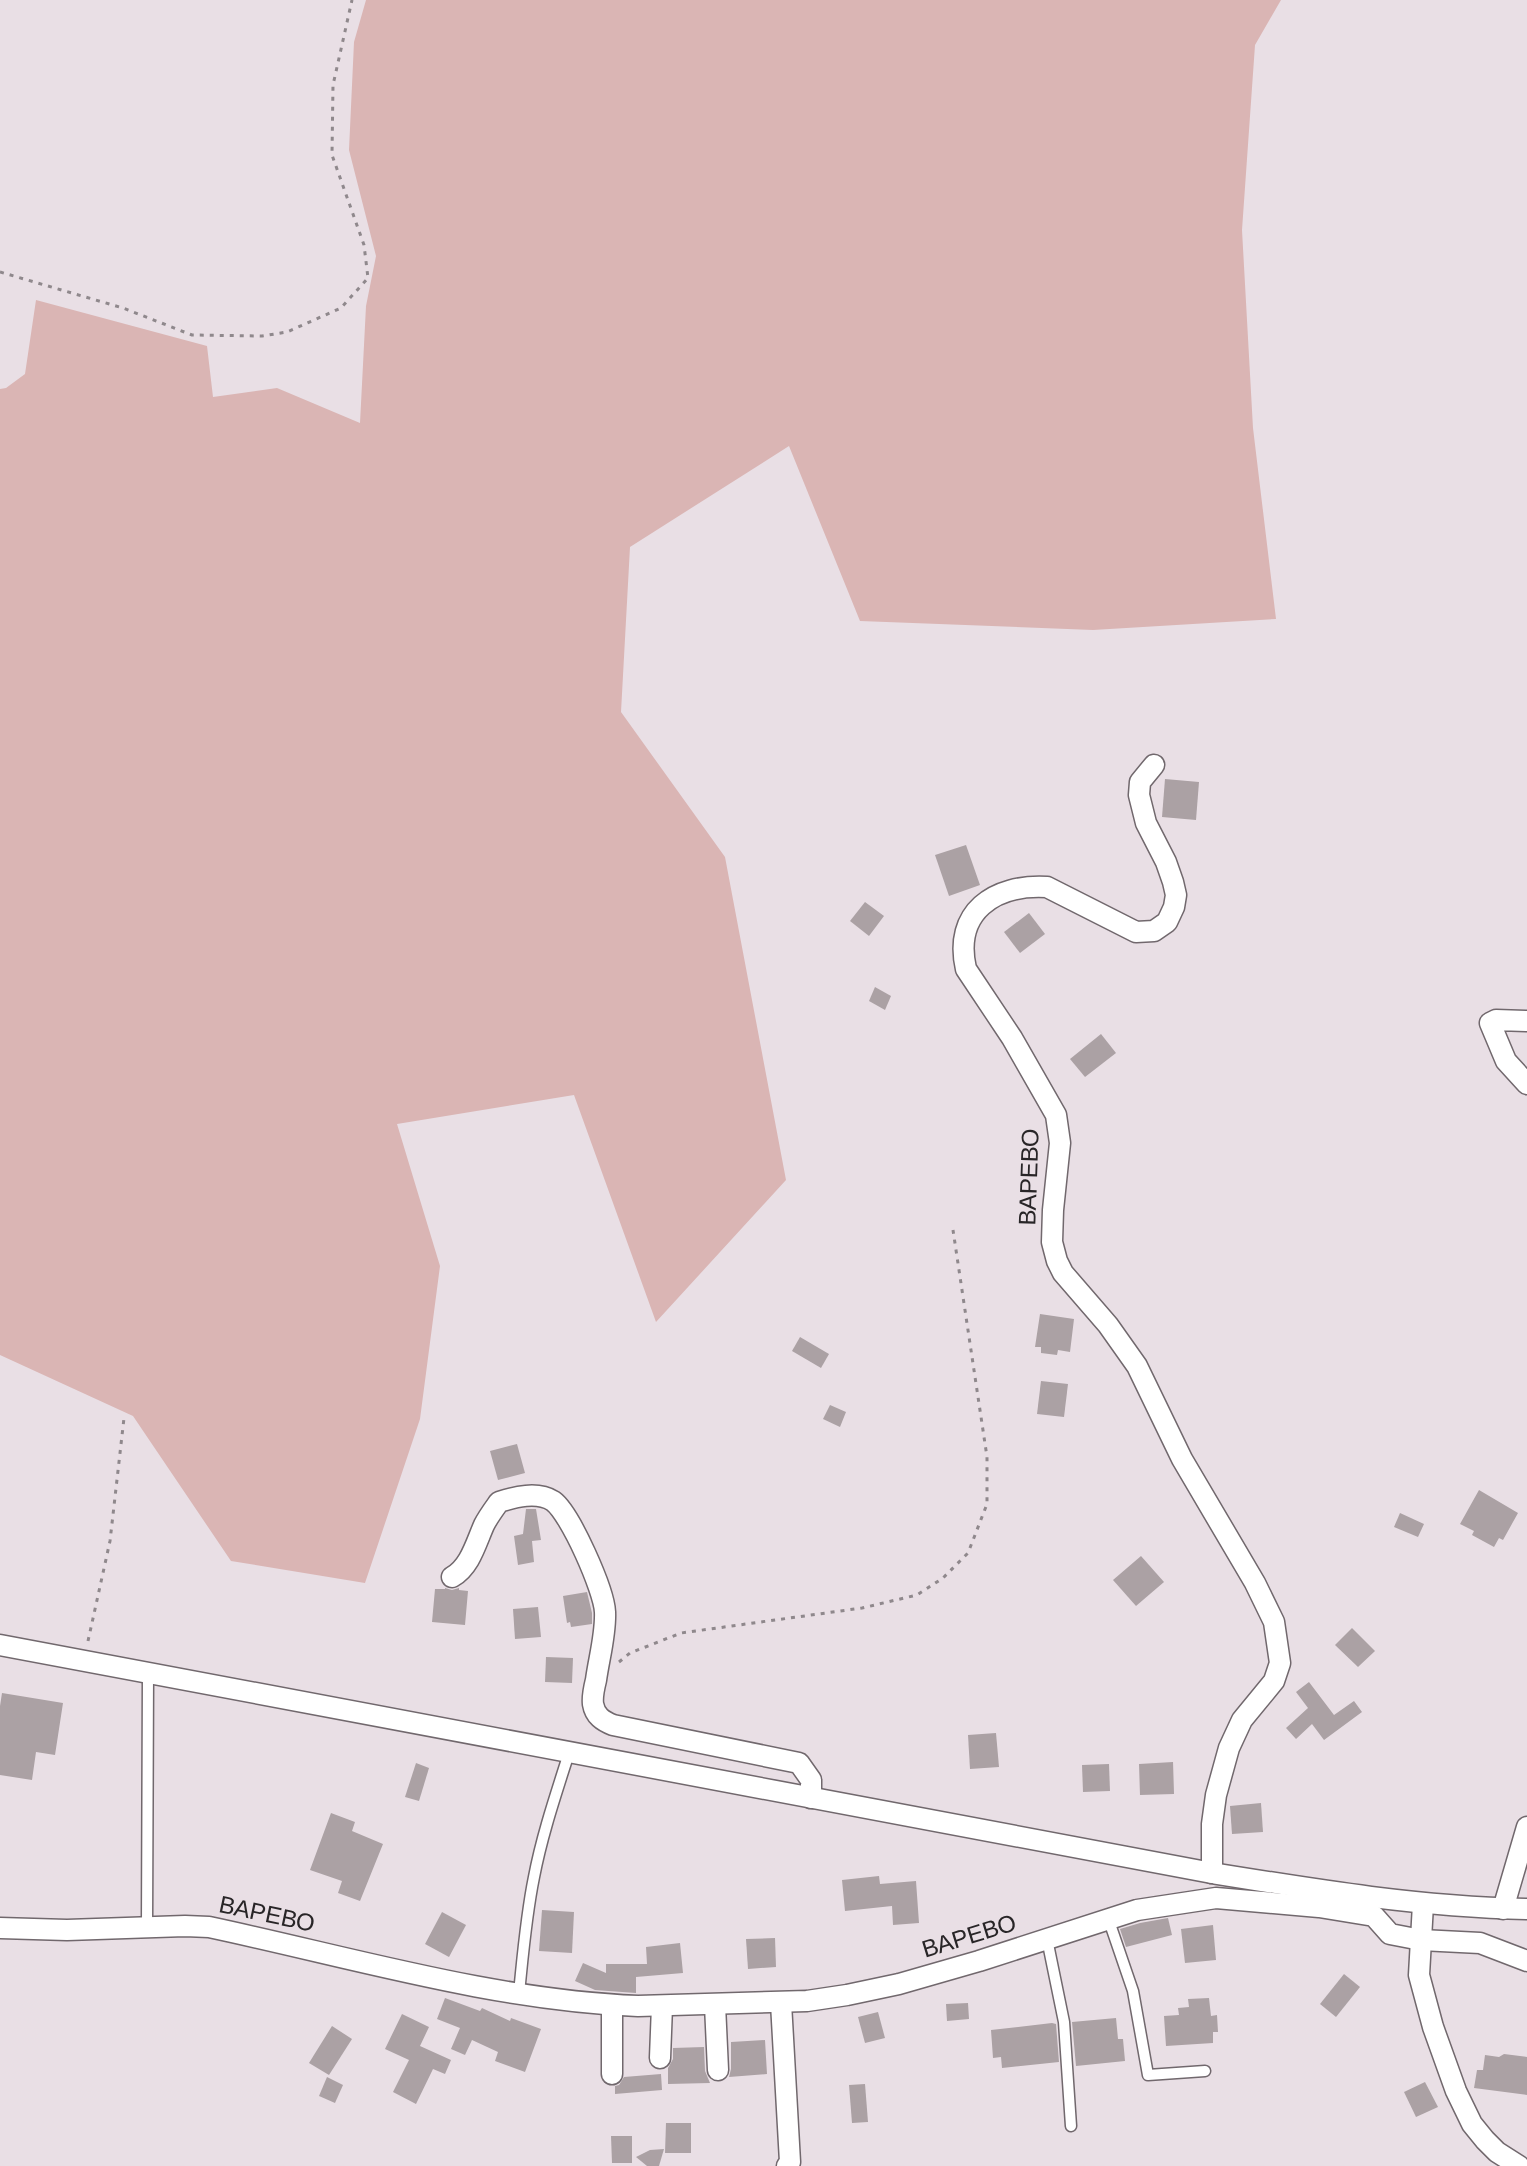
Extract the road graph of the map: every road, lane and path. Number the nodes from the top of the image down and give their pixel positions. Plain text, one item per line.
1 (352, 0) edge
2 (0, 272) edge
3 (1154, 765) dead end
4 (1527, 1021) edge
5 (1527, 1084) edge
6 (953, 1230) dead end
7 (124, 1418) dead end
8 (452, 1577) dead end
9 (0, 1645) edge
10 (84, 1660) junction
11 (618, 1663) dead end
12 (148, 1672) junction
13 (569, 1753) junction
14 (811, 1798) junction
15 (1527, 1827) edge
16 (1212, 1873) junction
17 (1423, 1904) junction
18 (1503, 1909) junction
19 (1527, 1909) edge
20 (1108, 1918) junction
21 (147, 1927) junction
22 (0, 1928) edge
23 (1047, 1939) junction
24 (1421, 1940) junction
25 (1527, 1961) edge
26 (519, 1993) junction
27 (781, 2003) junction
28 (612, 2005) junction
29 (715, 2005) junction
30 (662, 2006) junction
31 (660, 2058) dead end
32 (718, 2070) dead end
33 (1205, 2071) dead end
34 (612, 2074) dead end
35 (1071, 2126) dead end
36 (787, 2166) edge
37 (1519, 2166) edge

1 - 2 path
3 - 16 street, ВАРЕВО
4 - 5 street
6 - 11 path
7 - 10 path
8 - 14 street
9 - 10 street
10 - 12 street
12 - 13 street
12 - 21 lane
13 - 14 street
13 - 26 lane
14 - 16 street
15 - 18 street
16 - 17 street
17 - 18 street
17 - 24 street
18 - 19 street
20 - 23 street, ВАРЕВО
20 - 24 street, ВАРЕВО
20 - 33 lane
21 - 22 street, ВАРЕВО
21 - 26 street, ВАРЕВО
23 - 27 street, ВАРЕВО
23 - 35 lane
24 - 25 street, ВАРЕВО
24 - 37 street
26 - 28 street, ВАРЕВО
27 - 29 street, ВАРЕВО
27 - 36 street
28 - 30 street, ВАРЕВО
28 - 34 street
29 - 30 street, ВАРЕВО
29 - 32 street
30 - 31 street

